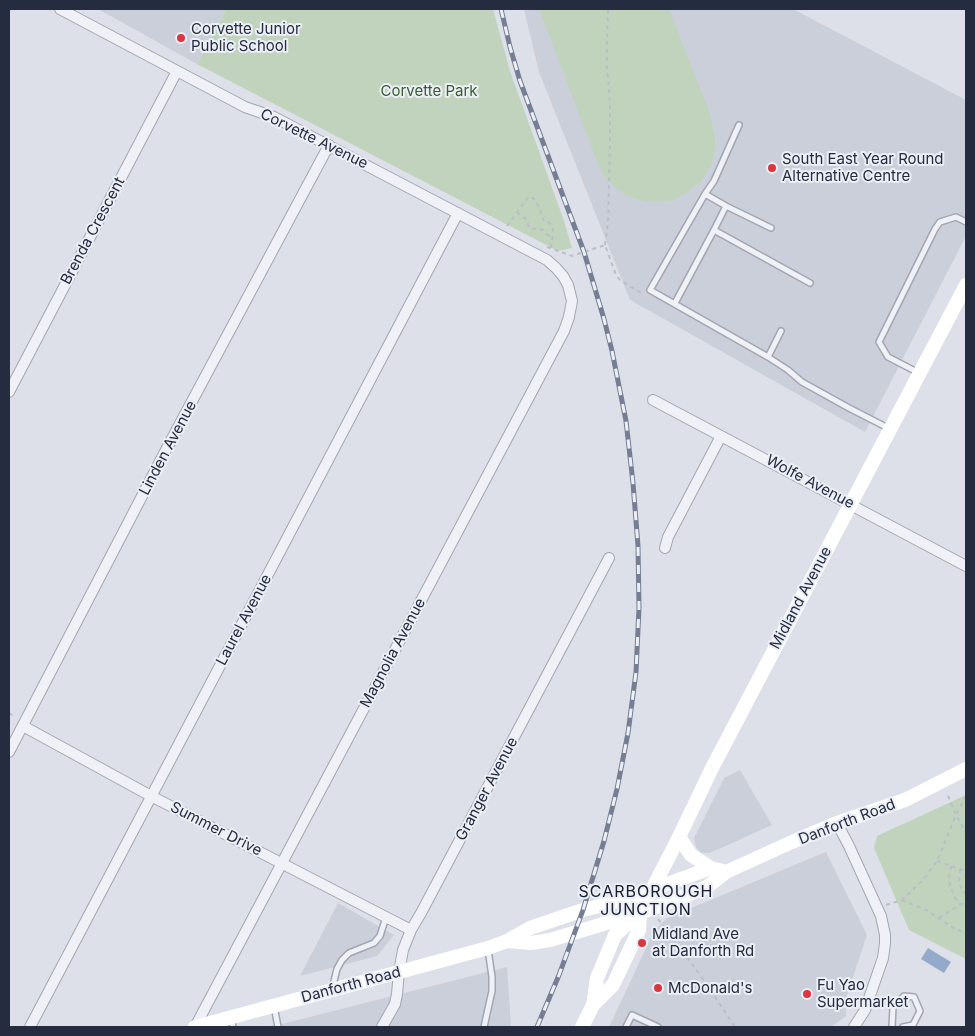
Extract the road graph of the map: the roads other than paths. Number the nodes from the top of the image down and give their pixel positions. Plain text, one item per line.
1 (60, 9) edge
2 (177, 70) junction
3 (739, 125) dead end
4 (329, 145) junction
5 (705, 194) junction
6 (726, 206) junction
7 (458, 213) junction
8 (966, 222) edge
9 (771, 228) dead end
10 (714, 230) junction
11 (563, 276) joint
12 (810, 283) dead end
13 (966, 284) edge
14 (674, 303) junction
15 (781, 331) dead end
16 (768, 357) junction
17 (920, 373) junction
18 (9, 392) edge
19 (653, 400) dead end
20 (890, 429) junction
21 (721, 436) junction
22 (851, 504) junction
23 (665, 548) dead end
24 (610, 558) dead end
25 (966, 566) edge
26 (23, 726) junction
27 (9, 752) edge
28 (966, 769) edge
29 (151, 796) junction
30 (837, 823) junction
31 (679, 837) junction
32 (282, 863) junction
33 (711, 868) junction
34 (726, 872) junction
35 (652, 889) junction
36 (640, 912) junction
37 (386, 918) junction
38 (411, 930) junction
39 (507, 942) junction
40 (488, 948) junction
41 (399, 972) junction
42 (332, 989) junction
43 (274, 1005) junction
44 (593, 1005) junction
45 (232, 1022) edge
46 (30, 1027) edge
47 (195, 1027) edge
48 (278, 1027) edge
49 (382, 1027) edge
50 (484, 1027) edge
51 (582, 1027) edge
52 (626, 1027) edge
53 (658, 1027) edge
54 (854, 1027) edge
55 (892, 1027) edge
56 (903, 1027) edge

1 - 2 street, Corvette Avenue
2 - 4 street, Corvette Avenue
2 - 18 street, Brenda Crescent
3 - 5 lane
4 - 7 street, Corvette Avenue
4 - 26 street, Linden Avenue
5 - 6 lane
5 - 14 lane
6 - 9 lane
6 - 10 lane
7 - 11 street, Corvette Avenue
7 - 29 street, Laurel Avenue
8 - 17 lane
10 - 12 lane
10 - 14 lane
11 - 32 street, Magnolia Avenue
13 - 17 main road, Midland Avenue
14 - 16 lane
15 - 16 lane
16 - 20 lane
17 - 20 main road, Midland Avenue
19 - 21 street, Wolfe Avenue
20 - 22 main road, Midland Avenue
21 - 22 street, Wolfe Avenue
21 - 23 street
22 - 25 street, Wolfe Avenue
22 - 31 main road, Midland Avenue
24 - 38 street, Granger Avenue
26 - 27 street, Linden Avenue
26 - 29 street, Summer Drive
28 - 30 main road, Danforth Road
29 - 32 street, Summer Drive
29 - 46 street, Laurel Avenue
30 - 34 main road, Danforth Road
30 - 54 street
31 - 33 main road
31 - 35 main road, Midland Avenue
32 - 37 street, Summer Drive
32 - 47 street, Magnolia Avenue
33 - 34 main road
33 - 35 main road, Danforth Road
34 - 36 main road, Danforth Road
35 - 36 main road, Midland Avenue
35 - 39 main road, Danforth Road
36 - 39 main road, Danforth Road
36 - 44 main road, Midland Avenue
36 - 44 main road, Midland Avenue
37 - 38 street, Summer Drive
37 - 42 lane
38 - 41 street, Granger Avenue
39 - 40 main road, Danforth Road
40 - 41 main road, Danforth Road
40 - 50 lane
41 - 42 main road, Danforth Road
41 - 49 street, Granger Avenue
42 - 43 main road, Danforth Road
43 - 45 main road, Danforth Road
43 - 48 lane
44 - 51 main road, Midland Avenue
45 - 47 main road, Danforth Road
52 - 53 lane
55 - 56 lane

